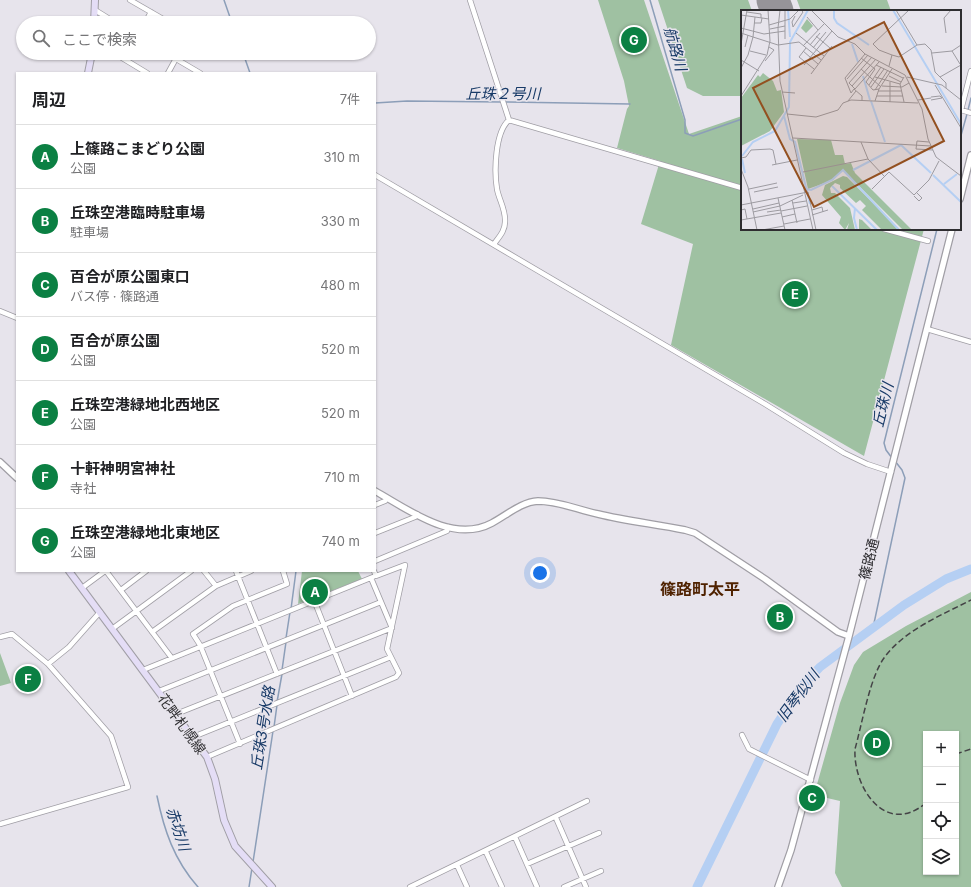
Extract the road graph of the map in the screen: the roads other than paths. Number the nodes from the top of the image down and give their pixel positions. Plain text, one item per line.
1 (95, 0) edge
2 (130, 0) edge
3 (470, 0) edge
4 (95, 10) junction
5 (151, 12) junction
6 (95, 16) edge
7 (105, 16) edge
8 (149, 16) edge
9 (158, 16) edge
10 (91, 60) edge
11 (126, 60) edge
12 (175, 60) edge
13 (178, 60) edge
14 (971, 71) edge
15 (88, 72) edge
16 (145, 72) edge
17 (169, 72) edge
18 (198, 72) edge
19 (961, 111) edge
20 (970, 113) edge
21 (509, 120) junction
22 (971, 155) edge
23 (376, 176) edge
24 (741, 188) edge
25 (961, 195) edge
26 (888, 230) edge
27 (952, 230) edge
28 (928, 241) dead end
29 (494, 244) junction
30 (0, 311) edge
31 (16, 318) edge
32 (928, 329) junction
33 (971, 342) edge
34 (0, 462) edge
35 (892, 469) junction
36 (16, 477) edge
37 (376, 492) edge
38 (387, 498) junction
39 (376, 505) edge
40 (417, 514) junction
41 (448, 527) junction
42 (376, 533) edge
43 (376, 561) edge
44 (70, 572) edge
45 (105, 572) edge
46 (107, 572) edge
47 (145, 572) edge
48 (190, 572) edge
49 (205, 572) edge
50 (283, 572) edge
51 (237, 574) edge
52 (374, 575) edge
53 (216, 586) junction
54 (82, 588) junction
55 (121, 590) junction
56 (248, 600) junction
57 (314, 600) junction
58 (381, 602) junction
59 (137, 611) junction
60 (100, 612) junction
61 (257, 623) junction
62 (324, 624) junction
63 (392, 628) junction
64 (112, 629) junction
65 (152, 632) junction
66 (0, 637) edge
67 (849, 637) junction
68 (200, 645) junction
69 (267, 647) junction
70 (334, 651) junction
71 (172, 657) junction
72 (391, 657) junction
73 (48, 664) junction
74 (143, 670) junction
75 (210, 670) junction
76 (280, 672) junction
77 (344, 676) junction
78 (159, 691) junction
79 (221, 696) junction
80 (352, 696) junction
81 (176, 714) junction
82 (231, 721) junction
83 (742, 735) dead end
84 (193, 737) junction
85 (240, 744) junction
86 (207, 757) junction
87 (810, 780) junction
88 (587, 801) dead end
89 (556, 818) junction
90 (0, 824) edge
91 (599, 833) dead end
92 (515, 837) junction
93 (568, 847) junction
94 (486, 852) junction
95 (527, 864) junction
96 (457, 865) junction
97 (601, 871) dead end
98 (583, 879) junction
99 (272, 887) edge
100 (410, 887) edge
101 (467, 887) edge
102 (502, 887) edge
103 (537, 887) edge
104 (564, 887) edge
105 (586, 887) edge
106 (778, 887) edge

1 - 4 main road
2 - 5 street
3 - 21 street
4 - 6 main road
4 - 7 street
5 - 8 street
5 - 9 street
10 - 15 main road
11 - 16 street
12 - 17 street
13 - 18 street
14 - 19 street
19 - 20 street
21 - 24 street
21 - 29 street
22 - 25 street
23 - 29 street
26 - 28 street
27 - 32 street, 篠路通
29 - 35 street
30 - 31 street
32 - 33 street
32 - 35 street, 篠路通
34 - 36 street
35 - 67 street, 篠路通
37 - 38 street
38 - 39 street
38 - 40 street
40 - 41 street
40 - 42 street
41 - 43 street
41 - 67 street
44 - 54 main road, 花畔札幌線
45 - 54 street
46 - 55 street
47 - 55 street
48 - 59 street
49 - 53 street
50 - 56 street
51 - 53 street
51 - 56 street
52 - 57 street
52 - 58 street
52 - 63 street
53 - 65 street
54 - 60 main road, 花畔札幌線
55 - 59 street
56 - 61 street
56 - 68 street
57 - 61 street
57 - 62 street
58 - 62 street
58 - 63 street
59 - 64 street
59 - 65 street
60 - 64 main road, 花畔札幌線
60 - 73 street
61 - 68 street
61 - 69 street
62 - 69 street
62 - 70 street
63 - 70 street
63 - 72 street
64 - 74 main road, 花畔札幌線
65 - 71 street
66 - 73 street
67 - 87 street, 篠路通
68 - 71 street
68 - 75 street
69 - 75 street
69 - 76 street
70 - 76 street
70 - 77 street
71 - 74 street
72 - 77 street
72 - 80 street
73 - 90 street
74 - 78 main road, 花畔札幌線
75 - 78 street
75 - 79 street
76 - 79 street
77 - 80 street
77 - 82 street
78 - 81 main road, 花畔札幌線
79 - 81 street
79 - 82 street
80 - 85 street
81 - 84 main road, 花畔札幌線
82 - 84 street
82 - 85 street
83 - 87 street
84 - 86 main road, 花畔札幌線
85 - 86 street
86 - 99 main road, 花畔札幌線
87 - 106 street, 篠路通
88 - 89 street
89 - 92 street
89 - 93 street
91 - 93 street
92 - 94 street
92 - 95 street
93 - 95 street
93 - 98 street
94 - 96 street
94 - 102 street
95 - 103 street
96 - 100 street
96 - 101 street
97 - 98 street
98 - 104 street
98 - 105 street

